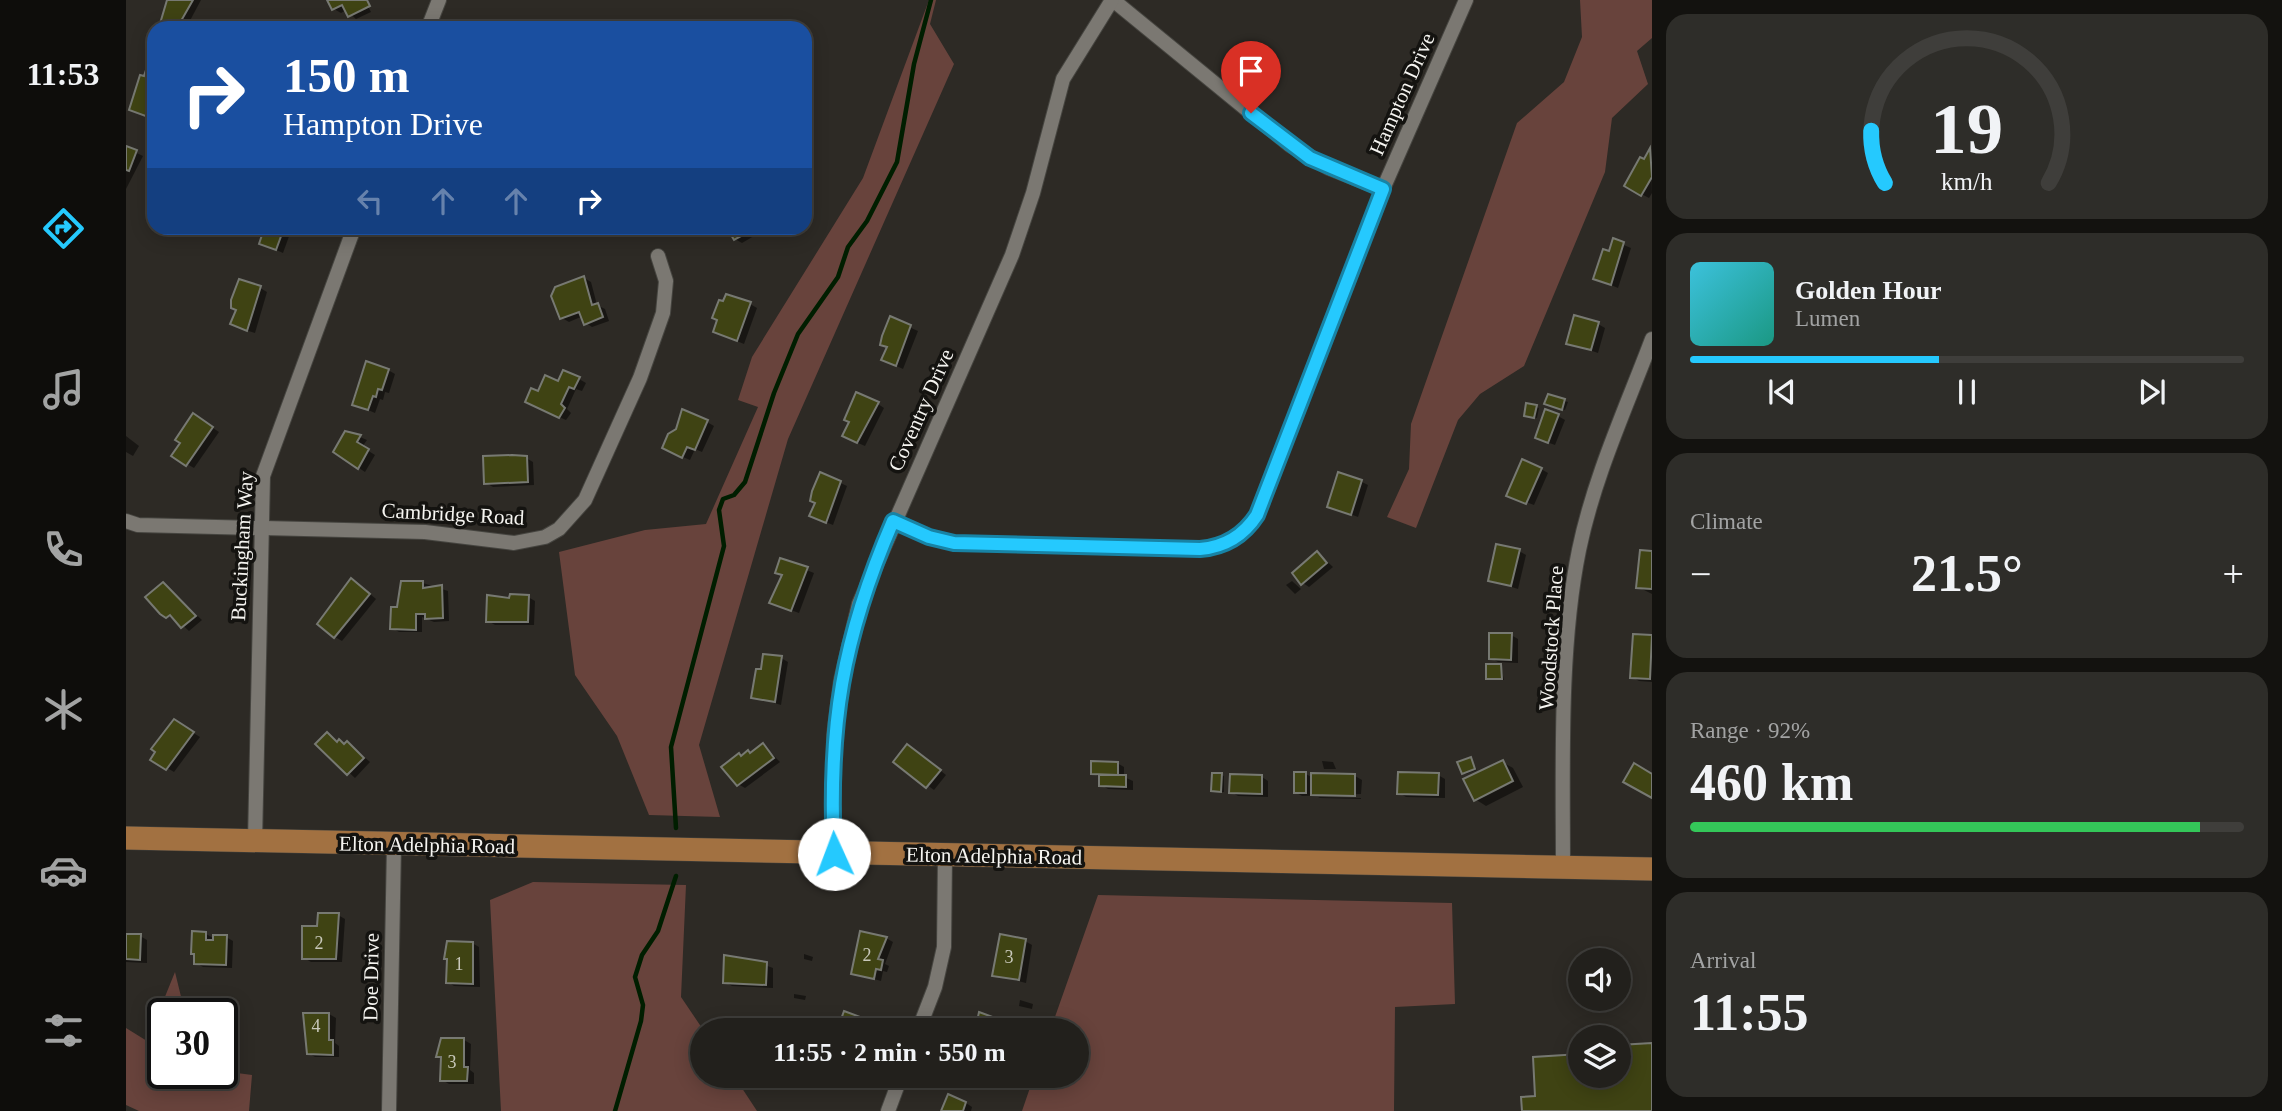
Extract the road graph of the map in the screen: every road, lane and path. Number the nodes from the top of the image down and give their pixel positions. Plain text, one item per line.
1 (439, 0) edge
2 (1112, 0) edge
3 (1466, 0) edge
4 (431, 21) edge
5 (1383, 189) junction
6 (351, 235) edge
7 (658, 256) dead end
8 (1652, 338) edge
9 (126, 521) edge
10 (893, 521) junction
11 (260, 528) junction
12 (126, 838) edge
13 (255, 841) junction
14 (394, 845) junction
15 (834, 854) junction
16 (945, 856) junction
17 (1563, 868) junction
18 (1652, 870) edge
19 (923, 1018) edge
20 (896, 1088) edge
21 (389, 1111) edge
22 (887, 1111) edge

1 - 4 street
2 - 5 street
2 - 10 street, Coventry Drive
3 - 5 street, Hampton Drive
5 - 10 street, Hampton Drive
6 - 11 street, Buckingham Way
7 - 11 street, Cambridge Road
8 - 17 street, Woodstock Place
9 - 11 street, Cambridge Road
10 - 15 street, Coventry Drive
11 - 13 street, Buckingham Way
12 - 13 main road, Elton Adelphia Road
13 - 14 main road, Elton Adelphia Road
14 - 15 main road, Elton Adelphia Road
14 - 21 street, Doe Drive
15 - 16 main road, Elton Adelphia Road
16 - 17 main road, Elton Adelphia Road
16 - 19 street
17 - 18 main road, Elton Adelphia Road
20 - 22 street

